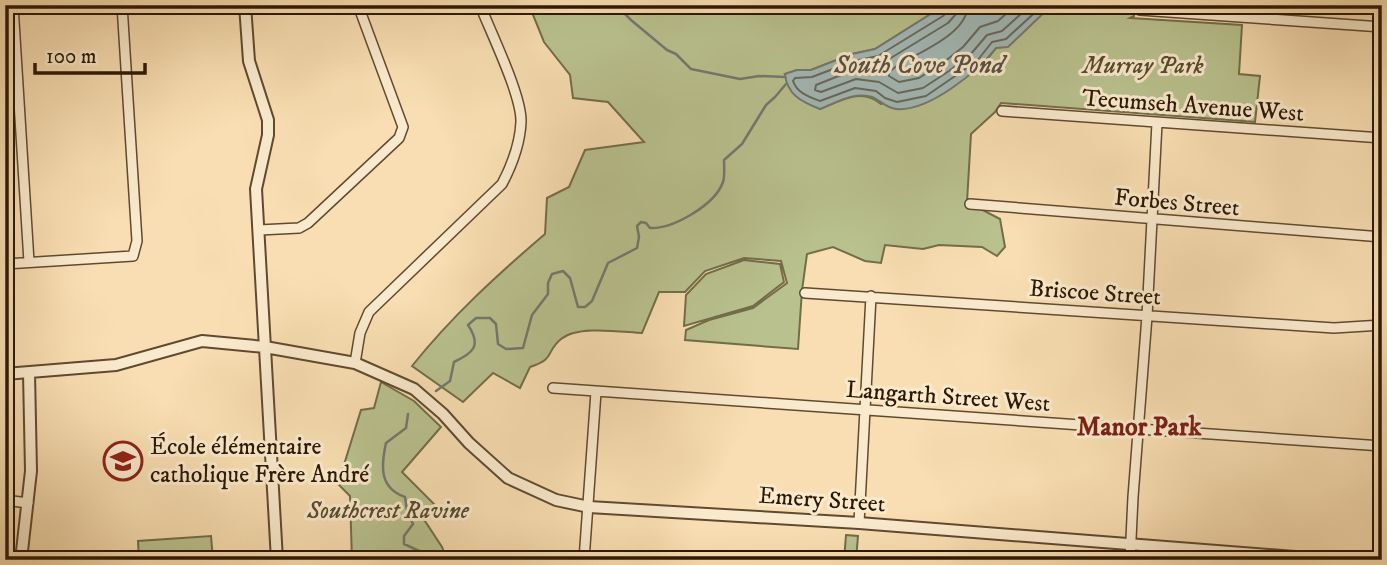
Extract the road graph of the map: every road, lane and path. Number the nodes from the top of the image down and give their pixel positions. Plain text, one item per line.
1 (13, 5) edge
2 (122, 5) edge
3 (244, 5) edge
4 (358, 5) edge
5 (481, 5) edge
6 (1140, 10) dead end
7 (1382, 27) edge
8 (1002, 111) dead end
9 (1157, 123) junction
10 (1382, 138) edge
11 (970, 204) dead end
12 (1152, 220) junction
13 (259, 230) junction
14 (1382, 237) edge
15 (29, 262) junction
16 (5, 264) edge
17 (804, 293) dead end
18 (871, 296) junction
19 (1147, 316) junction
20 (1382, 325) edge
21 (265, 347) junction
22 (355, 363) junction
23 (29, 373) junction
24 (5, 374) edge
25 (553, 388) dead end
26 (596, 392) junction
27 (864, 411) junction
28 (1138, 429) junction
29 (1382, 446) edge
30 (5, 500) edge
31 (28, 503) junction
32 (589, 507) junction
33 (859, 523) junction
34 (1132, 543) junction
35 (21, 560) edge
36 (277, 560) edge
37 (584, 560) edge
38 (1130, 560) edge
39 (1333, 560) edge

1 - 15 street
2 - 15 street
3 - 13 street
4 - 13 street
5 - 22 street
6 - 7 street
8 - 9 street, Tecumseh Avenue West
9 - 10 street, Tecumseh Avenue West
9 - 12 street
11 - 12 street, Forbes Street
12 - 14 street, Forbes Street
12 - 19 street
13 - 21 street
15 - 16 street
17 - 18 street, Briscoe Street
18 - 19 street, Briscoe Street
18 - 27 street
19 - 20 street, Briscoe Street
19 - 28 street
21 - 22 street, Emery Street
21 - 23 street, Emery Street
21 - 36 street
22 - 32 street, Emery Street
23 - 24 street, Emery Street
23 - 31 street
25 - 26 street, Langarth Street West
26 - 27 street, Langarth Street West
26 - 32 street
27 - 28 street, Langarth Street West
27 - 33 street
28 - 29 street, Langarth Street West
28 - 34 street
30 - 31 street
31 - 35 street
32 - 33 street, Emery Street
32 - 37 street
33 - 34 street, Emery Street
34 - 38 street
34 - 39 street, Emery Street

